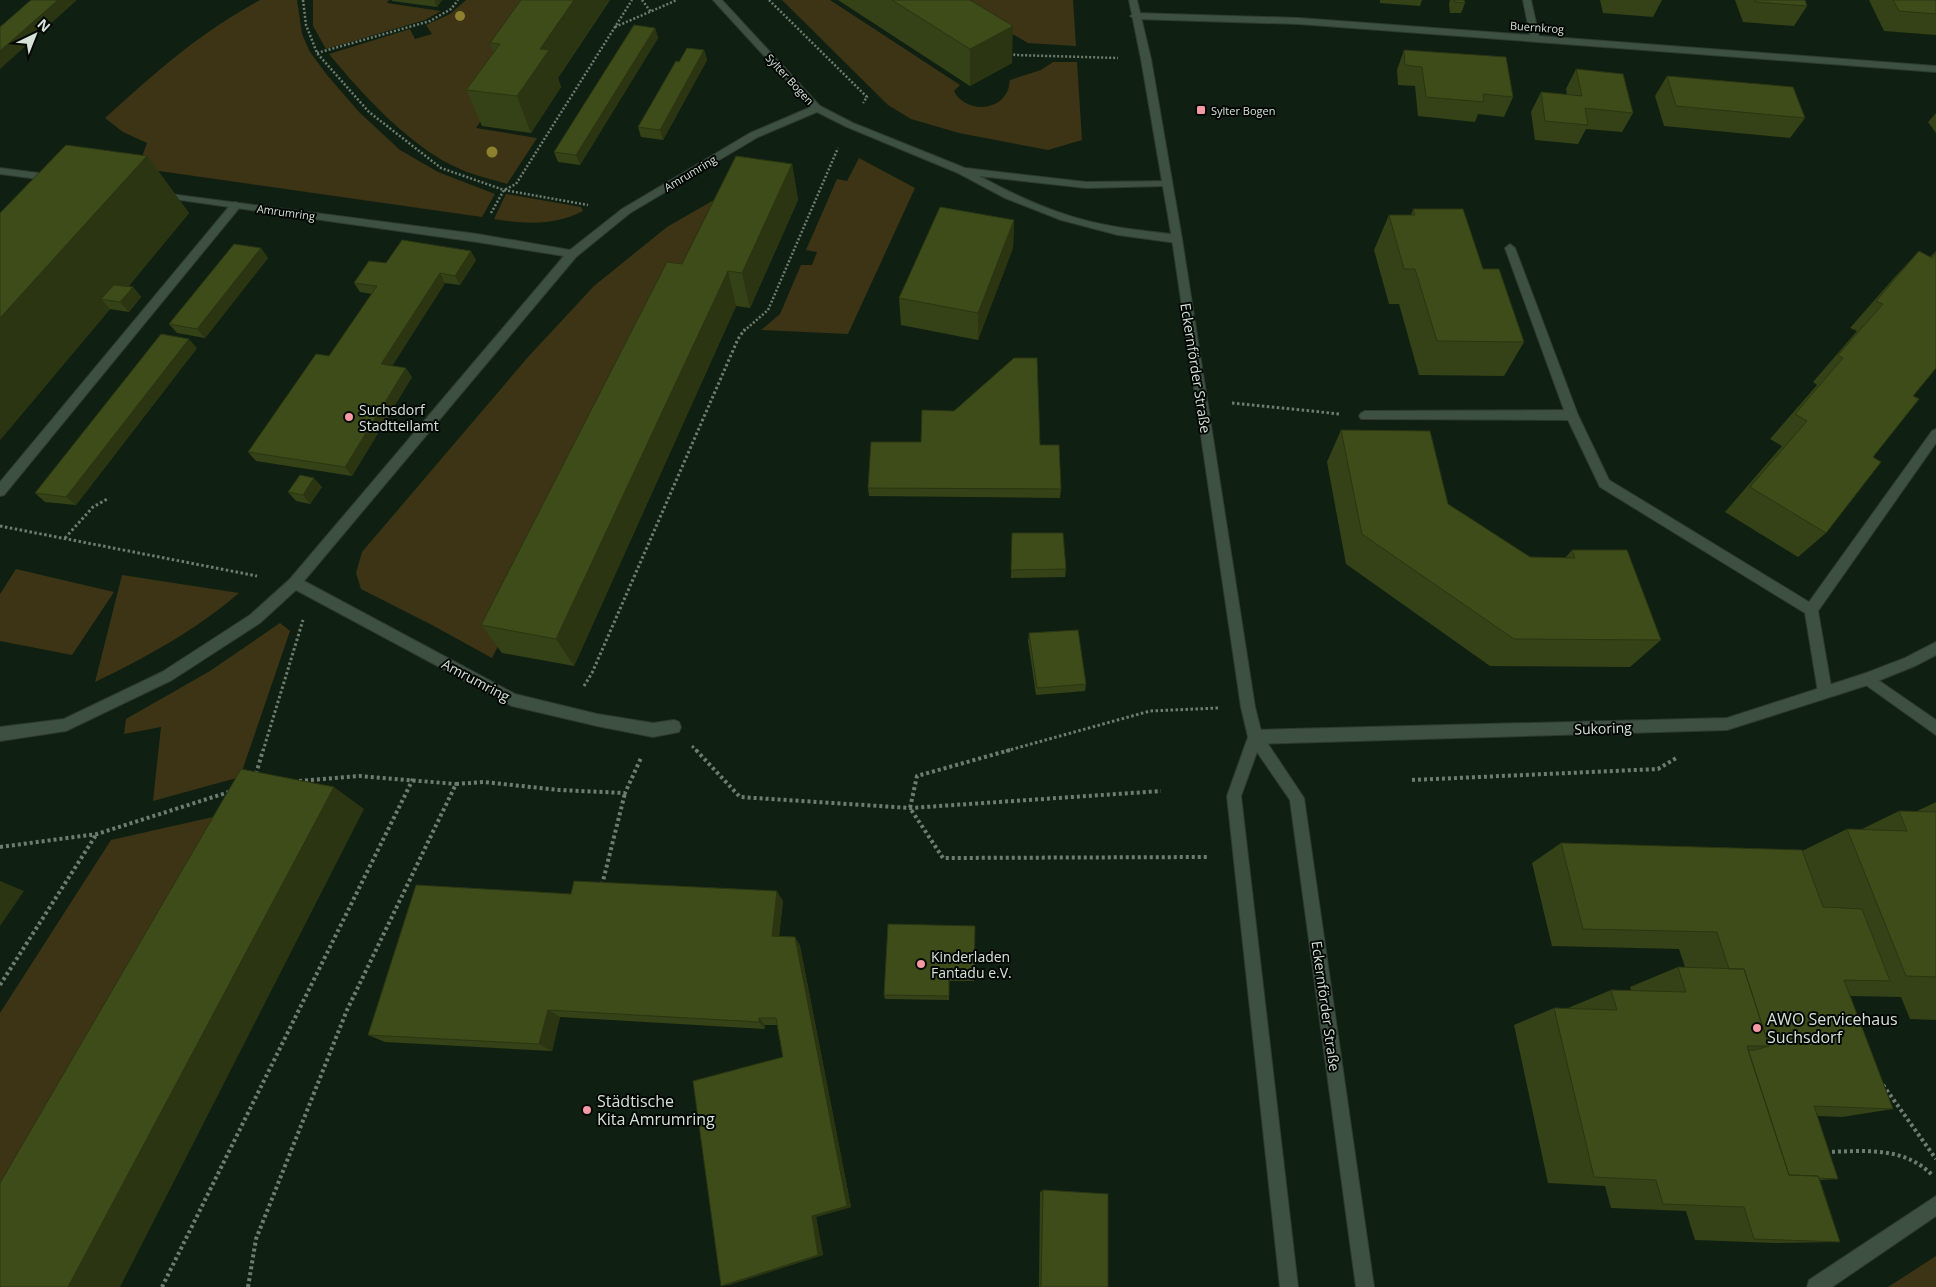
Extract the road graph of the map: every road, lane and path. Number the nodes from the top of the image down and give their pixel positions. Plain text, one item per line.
1 (303, 0) edge
2 (458, 0) edge
3 (632, 0) edge
4 (642, 0) edge
5 (677, 0) edge
6 (717, 0) edge
7 (769, 0) edge
8 (1133, 0) edge
9 (1527, 0) edge
10 (651, 12) junction
11 (1135, 16) junction
12 (614, 28) junction
13 (1535, 39) junction
14 (1007, 50) edge
15 (317, 53) junction
16 (1146, 59) junction
17 (1936, 69) edge
18 (817, 108) junction
19 (850, 125) junction
20 (962, 170) junction
21 (0, 171) edge
22 (61, 180) edge
23 (1166, 183) junction
24 (504, 190) junction
25 (148, 192) dead end
26 (236, 205) junction
27 (626, 211) junction
28 (477, 238) junction
29 (1177, 239) junction
30 (1510, 248) dead end
31 (572, 254) junction
32 (1201, 400) junction
33 (1572, 415) junction
34 (1365, 416) joint
35 (1936, 434) edge
36 (0, 491) edge
37 (109, 498) dead end
38 (0, 526) edge
39 (65, 538) junction
40 (295, 583) junction
41 (312, 592) junction
42 (1811, 610) junction
43 (1936, 648) edge
44 (1868, 679) junction
45 (1825, 692) junction
46 (1248, 706) junction
47 (564, 712) junction
48 (674, 727) joint
49 (1936, 728) edge
50 (653, 730) junction
51 (0, 734) edge
52 (1256, 737) junction
53 (1681, 754) dead end
54 (255, 775) edge
55 (413, 779) junction
56 (1412, 780) dead end
57 (292, 781) edge
58 (456, 784) junction
59 (234, 790) edge
60 (1161, 791) dead end
61 (625, 793) junction
62 (910, 808) junction
63 (97, 834) junction
64 (0, 847) edge
65 (1241, 857) junction
66 (600, 892) edge
67 (0, 985) edge
68 (1880, 1081) edge
69 (1817, 1152) edge
70 (1936, 1159) edge
71 (1930, 1209) edge
72 (162, 1287) edge
73 (248, 1287) edge
74 (1289, 1287) edge
75 (1365, 1287) edge
76 (1816, 1287) edge

1 - 15 path
2 - 15 path
3 - 12 path
4 - 10 path
5 - 10 path
6 - 18 street, Sylter Bogen
7 - 19 path
8 - 11 street, Eckernförder Straße
9 - 13 street
10 - 12 path
11 - 13 street, Buernkrog
11 - 16 street, Eckernförder Straße
12 - 24 path
13 - 17 street, Buernkrog
14 - 16 path
15 - 24 path
16 - 23 street, Eckernförder Straße
18 - 19 street, Sylter Bogen
18 - 27 street, Amrumring
19 - 20 street, Sylter Bogen
19 - 47 path
20 - 23 street, Sylter Bogen
20 - 29 street, Sylter Bogen
21 - 22 street
23 - 29 street, Eckernförder Straße
24 - 27 path
24 - 28 path
25 - 26 street, Amrumring
26 - 28 street, Amrumring
26 - 36 street
27 - 31 street, Amrumring
28 - 31 street, Amrumring
29 - 32 street, Eckernförder Straße
30 - 33 street
31 - 40 street, Amrumring
32 - 34 path
32 - 46 street, Eckernförder Straße
33 - 34 street
33 - 42 street
35 - 42 street
37 - 39 path
38 - 39 path
39 - 40 path
40 - 41 street, Amrumring
40 - 51 street, Amrumring
41 - 47 street, Amrumring
41 - 54 path
42 - 45 street
43 - 44 street, Sukoring
44 - 45 street, Sukoring
44 - 49 street
45 - 52 street, Sukoring
46 - 52 street, Eckernförder Straße
46 - 62 path
47 - 50 street, Amrumring
48 - 50 street, Amrumring
48 - 62 path
50 - 61 path
52 - 65 street
52 - 75 street, Eckernförder Straße
53 - 56 path
55 - 57 path
55 - 58 path
55 - 72 path
58 - 61 path
58 - 73 path
59 - 63 path
60 - 62 path
61 - 66 path
62 - 65 path
63 - 64 path
63 - 67 path
65 - 74 street
68 - 70 path
69 - 71 path
71 - 76 street

